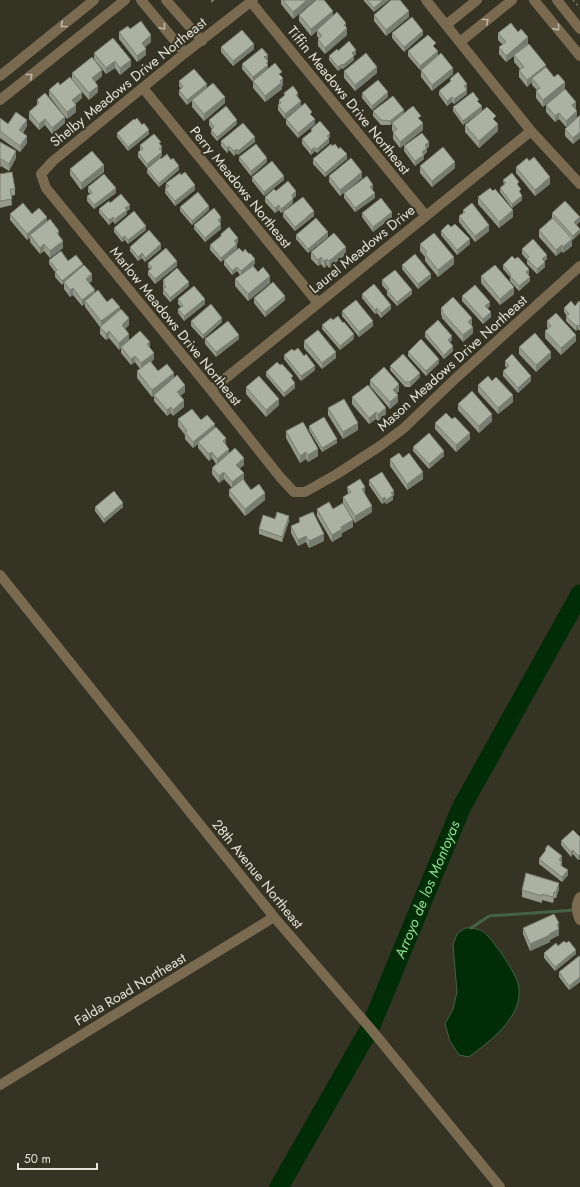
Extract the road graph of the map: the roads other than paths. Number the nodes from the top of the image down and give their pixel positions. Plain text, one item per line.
1 (94, 0) edge
2 (125, 0) edge
3 (141, 0) edge
4 (166, 0) edge
5 (426, 0) edge
6 (476, 0) edge
7 (512, 0) edge
8 (534, 0) edge
9 (556, 0) edge
10 (252, 1) edge
11 (446, 24) junction
12 (580, 29) edge
13 (202, 41) junction
14 (460, 42) junction
15 (185, 53) junction
16 (580, 56) edge
17 (0, 76) edge
18 (143, 88) junction
19 (0, 100) edge
20 (531, 130) junction
21 (41, 174) joint
22 (580, 184) edge
23 (426, 216) junction
24 (580, 266) edge
25 (318, 303) junction
26 (211, 390) junction
27 (294, 492) joint
28 (0, 575) edge
29 (580, 897) edge
30 (274, 917) junction
31 (580, 920) edge
32 (0, 1085) edge
33 (500, 1187) edge

1 -> 17 street
19 -> 2 street
3 -> 15 street
4 - 13 street
5 - 11 street
6 - 11 street
14 -> 7 street
8 -> 16 street
9 - 12 street
10 - 13 street, Shelby Meadows Drive Northeast
10 - 23 street, Tiffin Meadows Drive Northeast
11 - 14 street
13 - 15 street, Shelby Meadows Drive Northeast
14 - 20 street
15 - 18 street, Shelby Meadows Drive Northeast
18 - 21 street, Shelby Meadows Drive Northeast
18 - 25 street, Perry Meadows Northeast
20 - 22 street
20 - 23 street, Laurel Meadows Drive
21 - 26 street, Marlow Meadows Drive Northeast
23 - 25 street, Laurel Meadows Drive
24 - 27 street, Mason Meadows Drive Northeast
25 - 26 street, Laurel Meadows Drive
26 - 27 street, Marlow Meadows Drive Northeast
28 - 30 street, 28th Avenue Northeast
29 - 31 street
30 - 32 street, Falda Road Northeast
30 - 33 street, 28th Avenue Northeast

